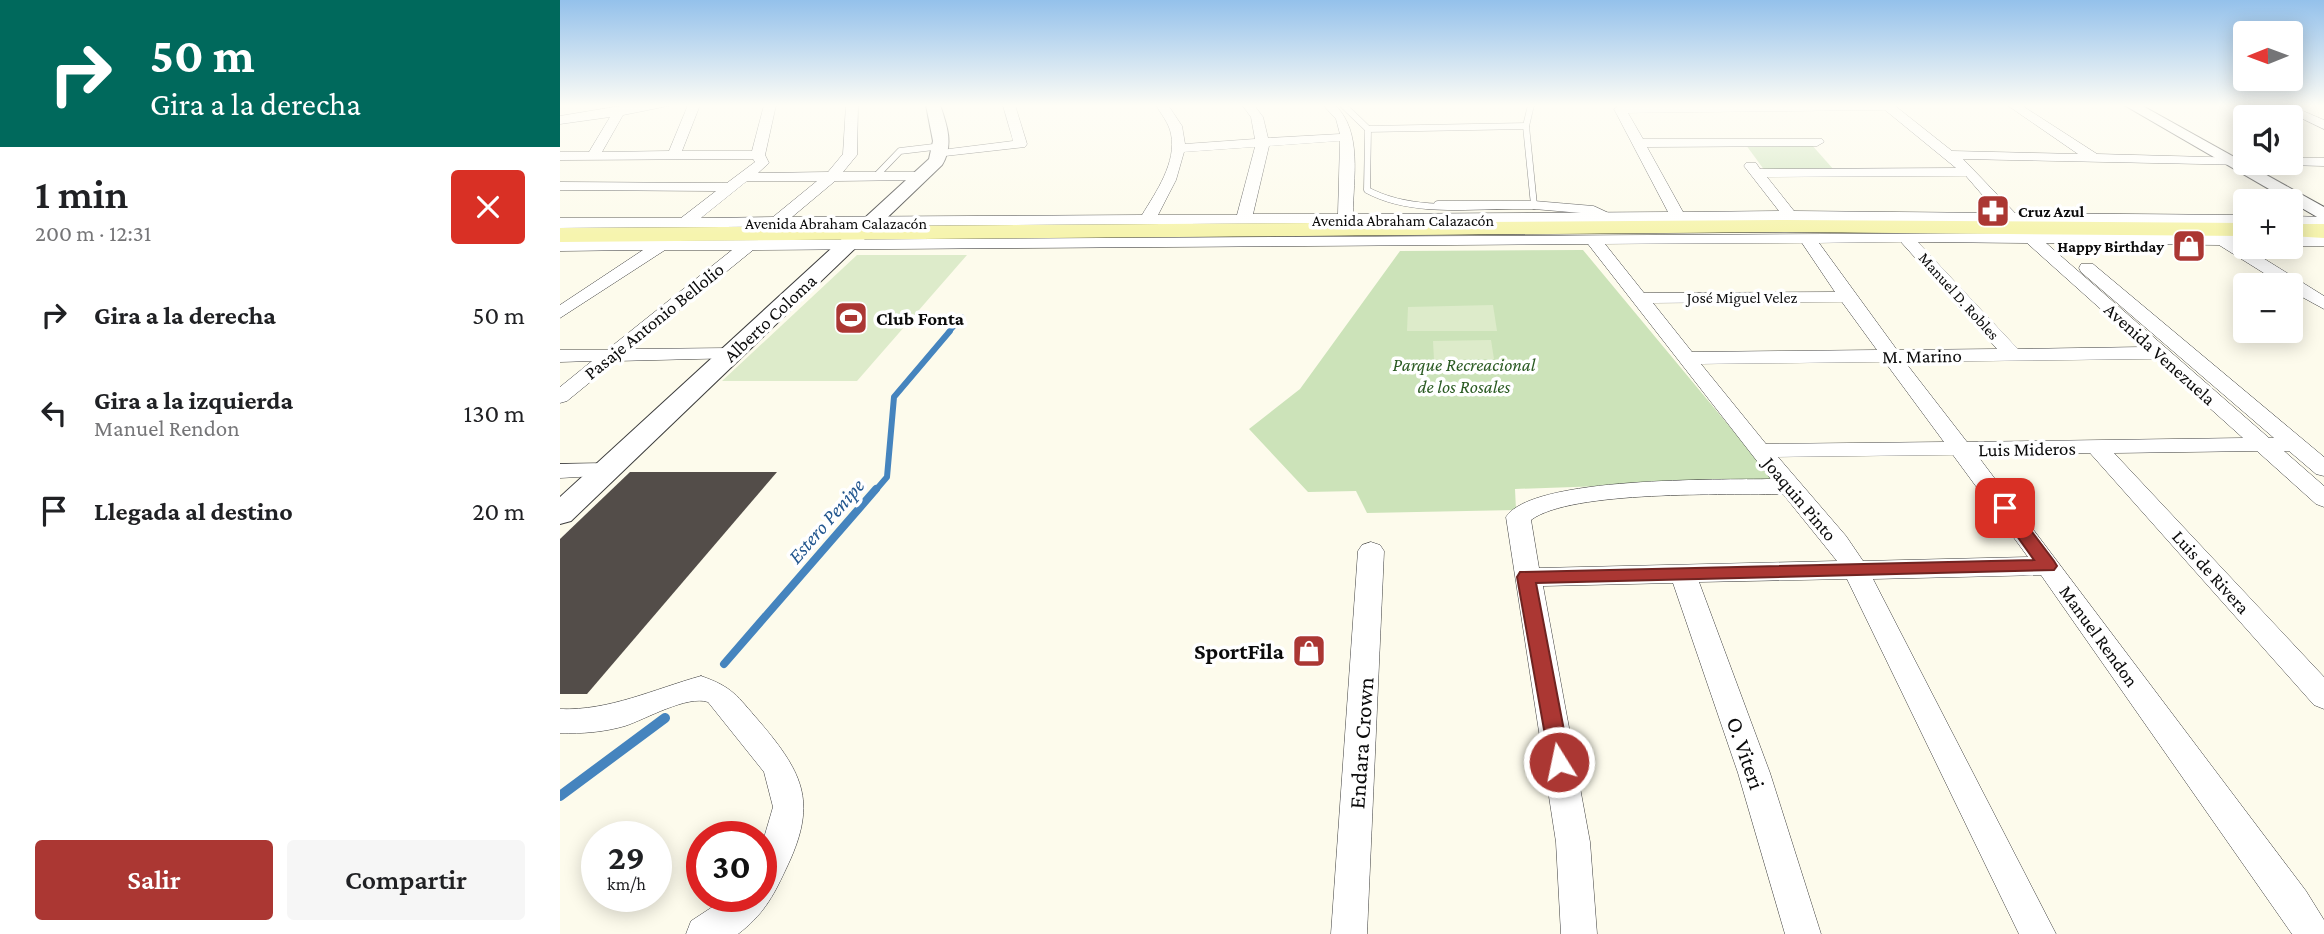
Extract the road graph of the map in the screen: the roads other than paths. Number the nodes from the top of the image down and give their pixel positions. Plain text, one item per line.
1 (1178, 148) edge
2 (597, 149) edge
3 (677, 149) edge
4 (760, 149) edge
5 (850, 149) edge
6 (960, 149) edge
7 (1261, 149) edge
8 (1348, 149) edge
9 (1368, 149) edge
10 (1528, 149) edge
11 (1641, 149) edge
12 (1738, 149) edge
13 (1773, 149) edge
14 (1824, 149) edge
15 (1943, 149) edge
16 (2078, 149) edge
17 (941, 150) junction
18 (674, 155) junction
19 (758, 155) junction
20 (1951, 155) junction
21 (560, 156) edge
22 (593, 156) junction
23 (635, 156) junction
24 (1831, 157) junction
25 (2092, 158) junction
26 (2233, 160) edge
27 (2303, 162) edge
28 (2324, 162) edge
29 (1969, 172) junction
30 (1757, 173) junction
31 (2264, 175) edge
32 (2277, 175) edge
33 (832, 176) junction
34 (876, 176) junction
35 (922, 176) junction
36 (746, 177) junction
37 (560, 186) edge
38 (580, 186) junction
39 (732, 187) junction
40 (2324, 201) edge
41 (1534, 205) junction
42 (2324, 215) edge
43 (1678, 216) junction
44 (1790, 216) junction
45 (1608, 217) junction
46 (2233, 220) edge
47 (1243, 221) junction
48 (1345, 221) junction
49 (2303, 221) edge
50 (1146, 222) junction
51 (2324, 222) edge
52 (560, 223) edge
53 (684, 223) junction
54 (775, 223) junction
55 (2024, 223) junction
56 (2233, 230) edge
57 (2303, 230) edge
58 (2324, 231) edge
59 (861, 234) junction
60 (1905, 237) junction
61 (2222, 239) junction
62 (2233, 239) edge
63 (1808, 240) junction
64 (2303, 241) edge
65 (2324, 241) edge
66 (1595, 242) junction
67 (561, 244) edge
68 (660, 246) junction
69 (747, 246) junction
70 (1847, 297) junction
71 (1636, 298) junction
72 (2324, 304) edge
73 (560, 313) edge
74 (2158, 353) junction
75 (614, 354) junction
76 (2012, 354) junction
77 (730, 355) junction
78 (560, 356) edge
79 (1894, 357) junction
80 (1686, 358) junction
81 (560, 397) edge
82 (2262, 444) junction
83 (2295, 444) junction
84 (2097, 448) junction
85 (1962, 450) junction
86 (1760, 451) junction
87 (2324, 469) edge
88 (607, 470) junction
89 (560, 471) edge
90 (1790, 486) junction
91 (2324, 499) edge
92 (560, 514) edge
93 (1371, 551) dead end
94 (2048, 566) junction
95 (1856, 571) junction
96 (1683, 575) junction
97 (1526, 577) junction
98 (2324, 697) edge
99 (560, 721) edge
100 (777, 852) edge
101 (737, 912) edge
102 (704, 934) edge
103 (1349, 934) edge
104 (1579, 934) edge
105 (1803, 934) edge
106 (2038, 934) edge
107 (2312, 934) edge

1 - 50 street
2 - 22 street
3 - 18 street
4 - 19 street
5 - 33 street
6 - 17 street
7 - 47 street
8 - 48 street
9 - 41 lane
10 - 41 lane
11 - 43 street
12 - 30 street
13 - 24 street
14 - 24 street
15 - 20 street, Avenida Venezuela
16 - 25 street
17 - 34 lane
17 - 35 street, Alberto Coloma
18 - 19 street
18 - 23 street
19 - 36 street
20 - 25 street
20 - 29 street, Avenida Venezuela
21 - 22 street
22 - 23 street
23 - 38 street
24 - 29 street
24 - 30 street
25 - 26 street
27 - 28 street
29 - 55 street, Avenida Venezuela
30 - 44 street
31 - 42 street
32 - 40 street
33 - 34 street
33 - 36 street
33 - 54 street
34 - 35 street
35 - 59 street, Alberto Coloma
36 - 39 street
37 - 38 street
38 - 39 street
39 - 53 street
41 - 45 lane
43 - 44 street, Avenida Abraham Calazacón
43 - 45 street, Avenida Abraham Calazacón
44 - 55 street, Avenida Abraham Calazacón
45 - 48 street, Avenida Abraham Calazacón
46 - 55 street, Avenida Abraham Calazacón
47 - 48 street, Avenida Abraham Calazacón
47 - 50 street, Avenida Abraham Calazacón
49 - 51 street
50 - 59 street, Avenida Abraham Calazacón
52 - 53 street, Avenida Abraham Calazacón
53 - 54 street, Avenida Abraham Calazacón
54 - 59 street, Avenida Abraham Calazacón
55 - 56 main road, Avenida Abraham Calazacón
55 - 59 main road, Avenida Abraham Calazacón
55 - 60 street, Avenida Abraham Calazacón
55 - 61 street, Avenida Abraham Calazacón
55 - 74 street, Avenida Venezuela
55 - 83 street, Avenida Venezuela
57 - 58 main road
59 - 66 street, Avenida Abraham Calazacón
59 - 67 main road, Avenida Abraham Calazacón
59 - 69 street, Avenida Abraham Calazacón
59 - 77 street, Alberto Coloma
60 - 63 street, Avenida Abraham Calazacón
60 - 76 street, Manuel D. Robles
61 - 62 street, Avenida Abraham Calazacón
61 - 72 street
63 - 66 street, Avenida Abraham Calazacón
63 - 70 street, Manuel Rendon
64 - 65 street
66 - 71 street, Joaquin Pinto
67 - 68 street, Avenida Abraham Calazacón
68 - 69 street, Avenida Abraham Calazacón
68 - 73 street
69 - 75 street, Pasaje Antonio Bellolio
70 - 71 street, José Miguel Velez
70 - 79 street, Manuel Rendon
71 - 80 street, Joaquin Pinto
74 - 76 street, M. Marino
74 - 82 street, Avenida Venezuela
75 - 77 street
75 - 78 street
75 - 81 street, Pasaje Antonio Bellolio
76 - 79 street, M. Marino
77 - 88 street, Alberto Coloma
79 - 80 street, M. Marino
79 - 85 street, Manuel Rendon
80 - 86 street, Joaquin Pinto
82 - 83 street, Luis Mideros
82 - 84 street, Luis Mideros
82 - 91 street, Avenida Venezuela
83 - 87 street, Avenida Venezuela
84 - 85 street, Luis Mideros
84 - 98 street, Luis de Rivera
85 - 86 street, Luis Mideros
85 - 94 street, Manuel Rendon
86 - 90 street, Joaquin Pinto
88 - 89 street
88 - 92 street, Alberto Coloma
90 - 95 street, Joaquin Pinto
90 - 97 street
93 - 103 street, Endara Crown
94 - 95 street
94 - 107 street, Manuel Rendon
95 - 96 street
95 - 106 street, Joaquin Pinto
96 - 97 street
96 - 105 street, O. Viteri
97 - 104 street
99 - 100 street
101 - 102 street

